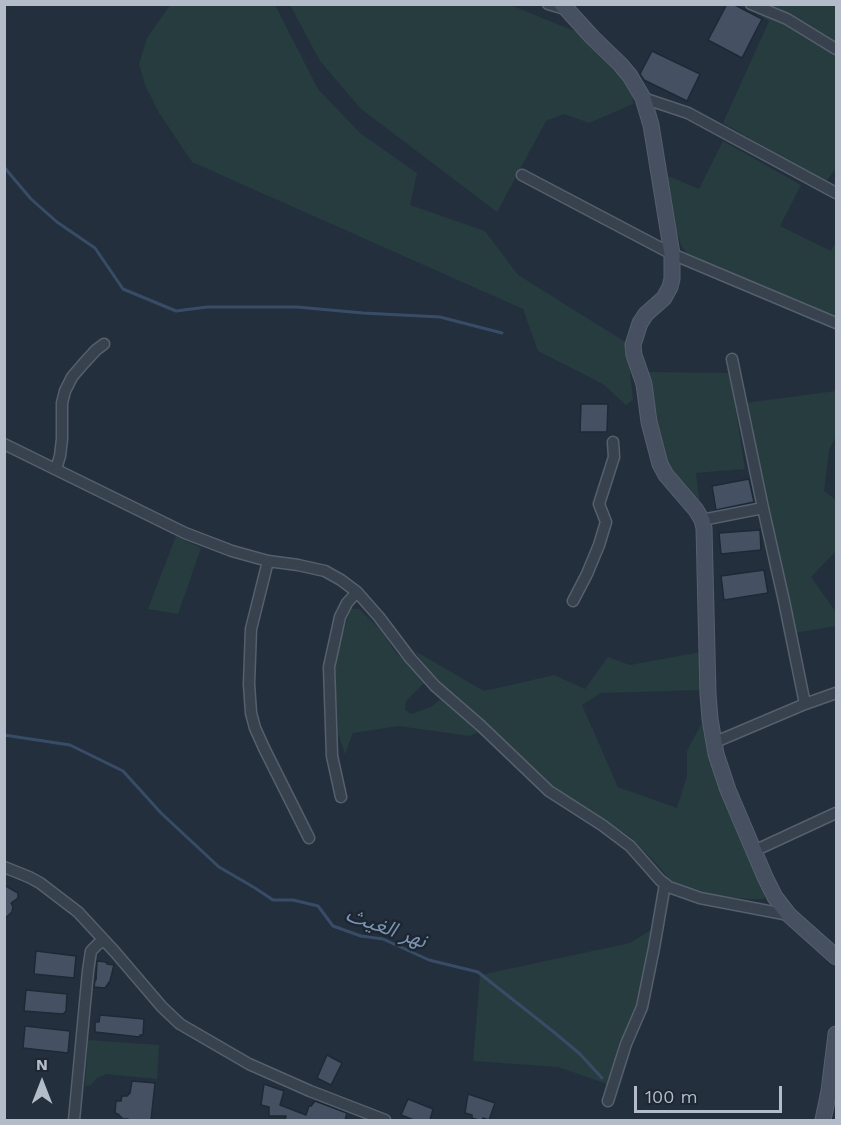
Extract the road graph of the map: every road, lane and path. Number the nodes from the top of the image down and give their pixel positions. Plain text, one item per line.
1 (548, 4) edge
2 (751, 4) edge
3 (563, 7) edge
4 (837, 49) edge
5 (643, 98) junction
6 (522, 175) dead end
7 (837, 193) edge
8 (672, 254) junction
9 (837, 323) edge
10 (104, 344) dead end
11 (732, 359) dead end
12 (613, 442) dead end
13 (4, 444) edge
14 (56, 469) junction
15 (763, 508) junction
16 (702, 520) junction
17 (268, 561) junction
18 (357, 592) junction
19 (573, 601) dead end
20 (835, 697) edge
21 (805, 704) junction
22 (713, 743) junction
23 (341, 797) dead end
24 (837, 813) edge
25 (309, 838) dead end
26 (754, 851) junction
27 (4, 867) edge
28 (665, 884) junction
29 (789, 915) junction
30 (104, 941) junction
31 (837, 957) edge
32 (837, 1034) edge
33 (833, 1092) edge
34 (608, 1101) dead end
35 (74, 1120) edge
36 (385, 1120) edge
37 (823, 1120) edge

1 - 3 street
2 - 4 street
3 - 5 street
5 - 7 street
5 - 8 street
6 - 8 street
8 - 9 street
8 - 16 street
10 - 14 street
11 - 15 street
12 - 19 street
13 - 14 street
14 - 17 street
15 - 16 street
15 - 21 street
16 - 22 street
17 - 18 street
17 - 25 street
18 - 23 street
18 - 28 street
20 - 21 street
21 - 22 street
22 - 26 street
24 - 26 street
26 - 29 street
27 - 30 street
28 - 29 street
28 - 34 street
29 - 31 street
30 - 35 street
30 - 36 street
32 - 33 street
33 - 37 street

